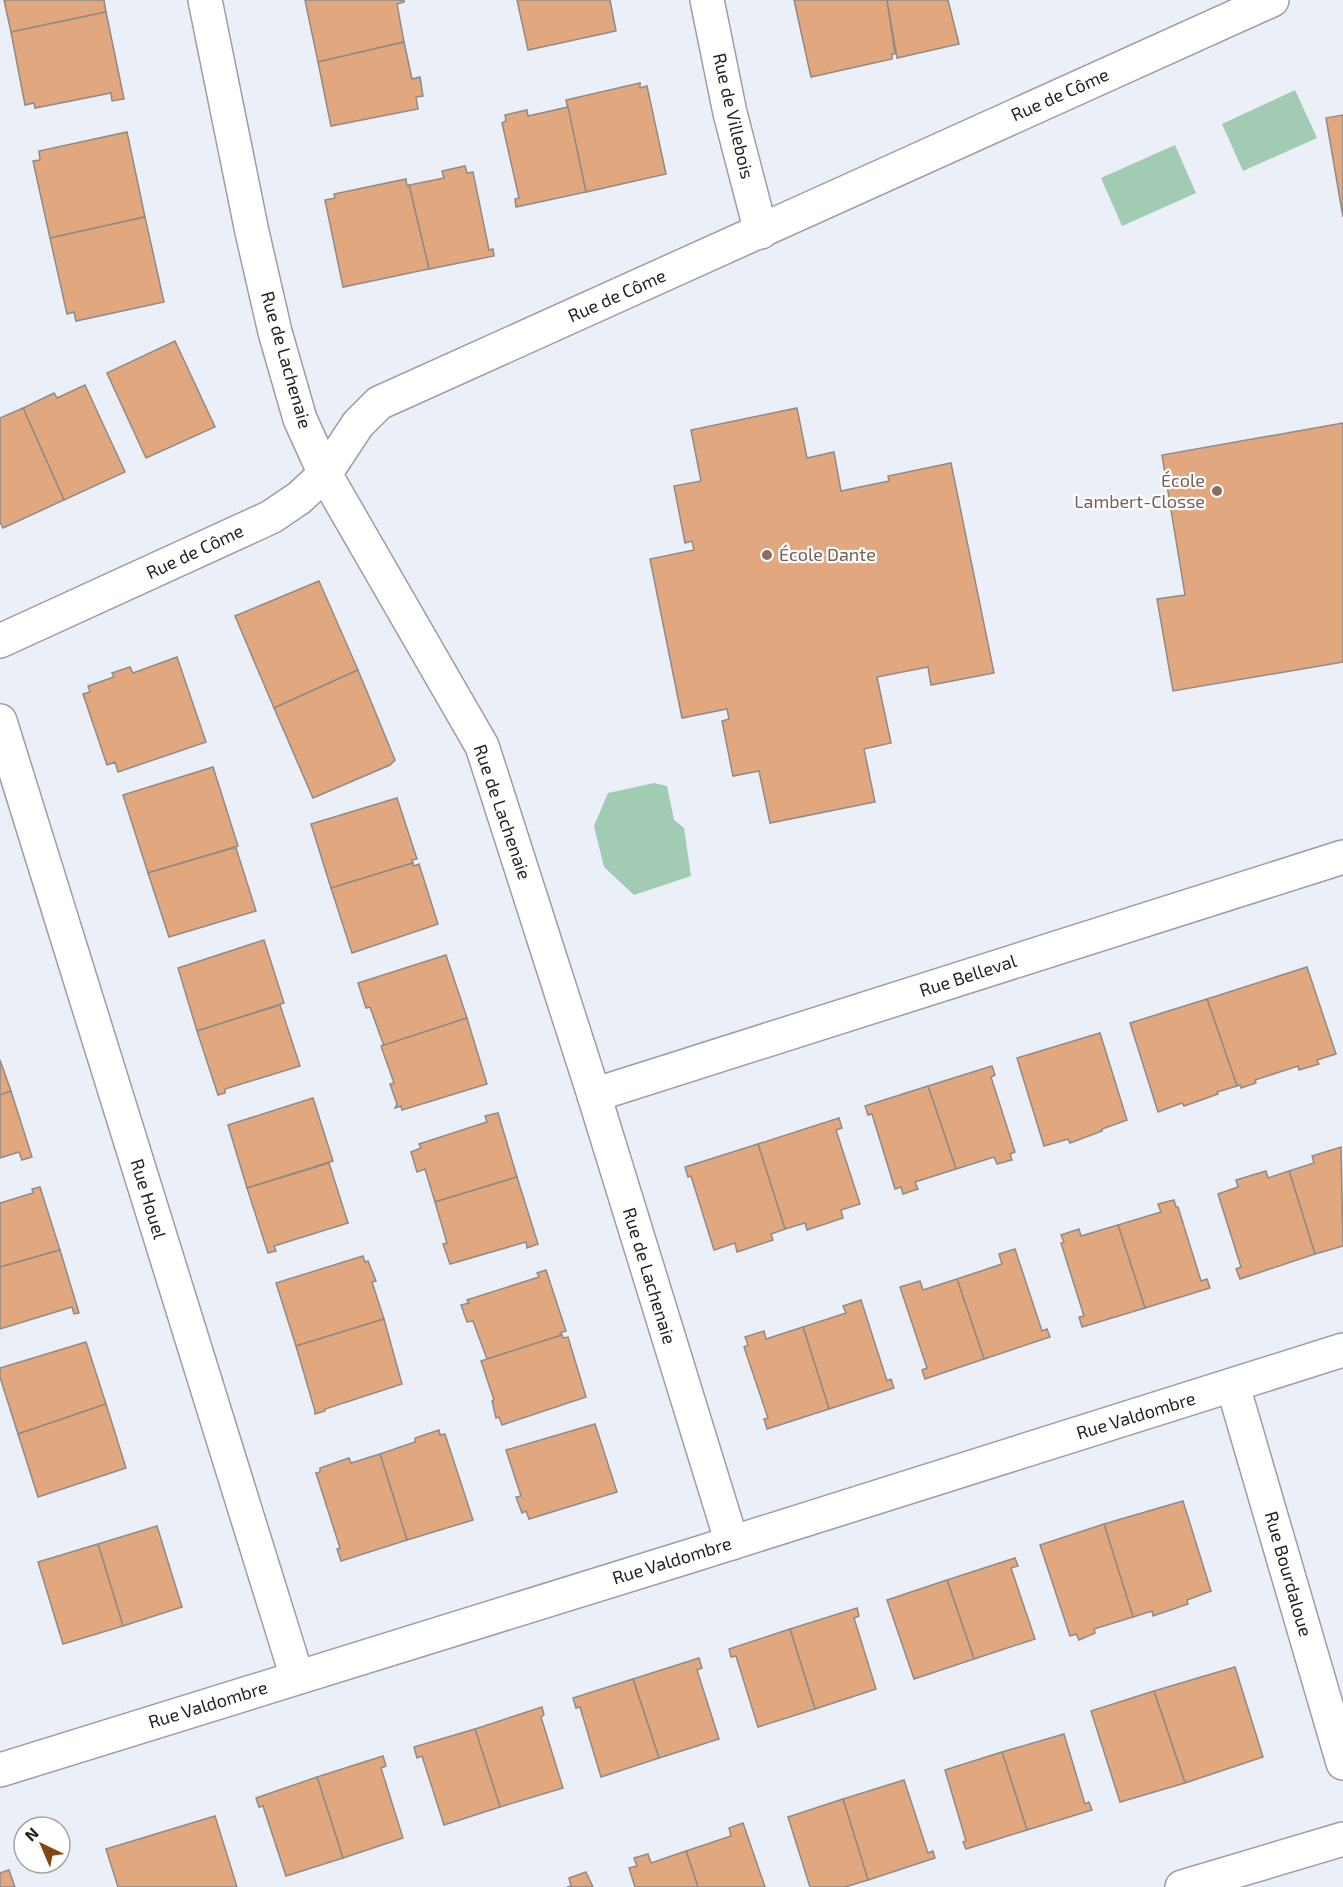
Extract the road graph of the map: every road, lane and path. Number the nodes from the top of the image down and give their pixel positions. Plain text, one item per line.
1 (205, 0) edge
2 (707, 0) edge
3 (1272, 0) edge
4 (1230, 9) edge
5 (760, 232) junction
6 (325, 474) junction
7 (0, 641) edge
8 (0, 721) edge
9 (1343, 857) edge
10 (594, 1095) junction
11 (1343, 1350) edge
12 (1233, 1386) junction
13 (732, 1543) junction
14 (297, 1677) junction
15 (1343, 1763) edge
16 (0, 1770) edge
17 (1343, 1839) edge
18 (1182, 1887) edge

1 - 6 street, Rue de Lachenaie
2 - 5 street, Rue de Villebois
3 - 4 street, Rue de Côme
4 - 5 street, Rue de Côme
5 - 6 street, Rue de Côme
6 - 7 street, Rue de Côme
6 - 10 street, Rue de Lachenaie
8 - 14 street, Rue Houel
9 - 10 street, Rue Belleval
10 - 13 street, Rue de Lachenaie
11 - 12 street, Rue Valdombre
12 - 13 street, Rue Valdombre
12 - 15 street, Rue Bourdaloue
13 - 14 street, Rue Valdombre
14 - 16 street, Rue Valdombre
17 - 18 street

